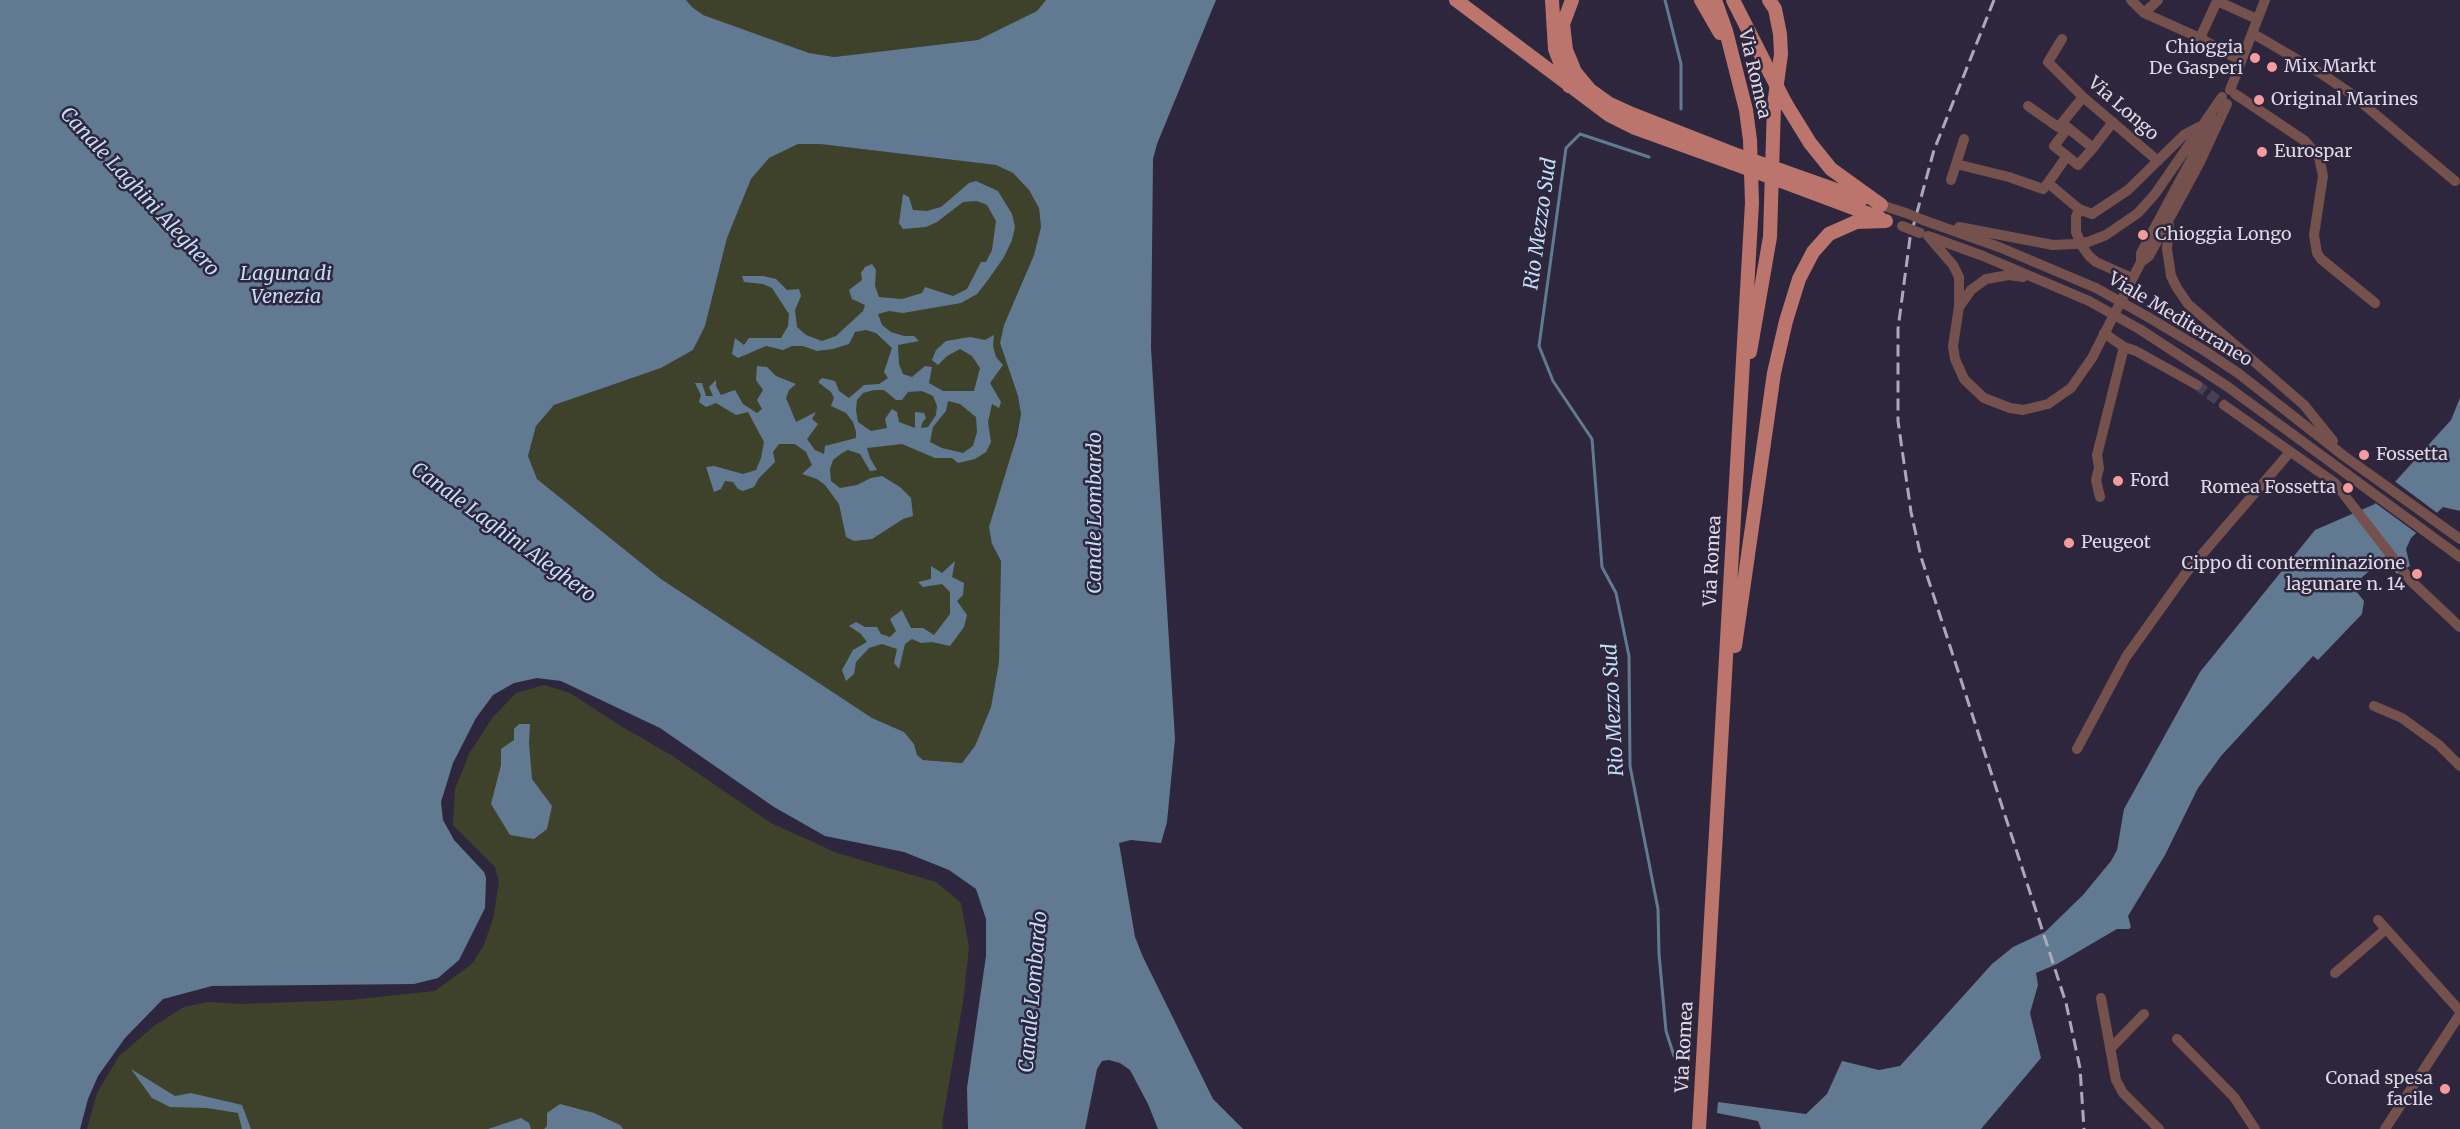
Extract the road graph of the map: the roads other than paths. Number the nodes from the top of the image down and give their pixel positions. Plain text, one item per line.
1 (1456, 0) edge
2 (1552, 0) edge
3 (1572, 0) edge
4 (1701, 0) edge
5 (1715, 0) edge
6 (1733, 0) edge
7 (1769, 0) edge
8 (2131, 0) edge
9 (2158, 0) edge
10 (2216, 0) edge
11 (2265, 0) edge
12 (2144, 13) junction
13 (2257, 19) junction
14 (2252, 33) junction
15 (2200, 38) junction
16 (2062, 39) dead end
17 (2241, 61) junction
18 (1737, 71) junction
19 (1570, 88) junction
20 (2083, 97) junction
21 (2227, 97) junction
22 (2028, 106) dead end
23 (2113, 122) junction
24 (2065, 125) junction
25 (2199, 127) junction
26 (1964, 139) dead end
27 (2093, 148) junction
28 (2067, 156) junction
29 (1733, 159) junction
30 (2158, 161) junction
31 (1956, 164) junction
32 (1780, 176) junction
33 (1951, 180) dead end
34 (2455, 181) dead end
35 (2048, 183) junction
36 (2156, 194) junction
37 (1881, 205) junction
38 (2079, 209) junction
39 (2170, 216) junction
40 (1886, 221) junction
41 (1937, 224) junction
42 (1924, 235) junction
43 (2141, 262) junction
44 (2132, 278) junction
45 (2042, 281) junction
46 (2375, 303) dead end
47 (1959, 307) junction
48 (2104, 333) junction
49 (2124, 347) junction
50 (2197, 385) tunnel mouth
51 (2224, 405) tunnel mouth
52 (1739, 410) junction
53 (2290, 452) junction
54 (2344, 456) junction
55 (2100, 497) dead end
56 (2460, 539) edge
57 (2460, 557) edge
58 (2460, 627) edge
59 (1724, 704) junction
60 (2374, 706) dead end
61 (2077, 749) dead end
62 (2460, 766) edge
63 (2378, 920) dead end
64 (2386, 929) junction
65 (2336, 973) dead end
66 (2101, 998) dead end
67 (2460, 1013) edge
68 (2144, 1014) dead end
69 (2177, 1039) dead end
70 (2110, 1049) junction
71 (1699, 1129) edge
72 (2159, 1129) edge
73 (2254, 1129) edge
74 (2385, 1129) edge

1 - 19 main road
2 - 19 main road
3 - 29 main road
4 - 18 main road
5 - 18 main road, Via Romea
6 - 37 main road, bridge
7 - 52 main road
8 - 12 street
9 - 12 street
10 - 13 street
10 - 15 street
11 - 13 street
12 - 15 street
13 - 14 street
14 - 17 street
14 - 34 street
15 - 17 street
16 - 20 street, Via Longo
17 - 21 street
18 - 52 main road, Via Romea
19 - 29 main road
20 - 23 street, Via Longo
20 - 24 street
21 - 25 street
21 - 39 street
21 - 43 street
21 - 46 street
22 - 24 street
23 - 27 street
23 - 30 street, Via Longo
24 - 27 street
24 - 28 street
25 - 30 street, Via Longo
25 - 36 street
26 - 31 street
27 - 28 street
28 - 35 street
29 - 32 main road, bridge
30 - 36 street
30 - 38 street
31 - 33 street
31 - 35 street
32 - 37 main road
32 - 40 main road
35 - 38 street
36 - 41 street, bridge
37 - 41 street, Viale Mediterraneo, bridge
38 - 44 street
39 - 43 street
39 - 54 street
40 - 42 street, Viale Mediterraneo, bridge
40 - 59 main road
41 - 54 street, Viale Mediterraneo, bridge
42 - 45 street, Viale Mediterraneo
42 - 47 street
43 - 44 street
44 - 48 street
45 - 47 street
45 - 57 street, Viale Mediterraneo, bridge
47 - 48 street
48 - 49 street
49 - 50 street
49 - 55 street
51 - 53 street
52 - 59 main road, Via Romea
53 - 58 street
53 - 61 street
54 - 56 street, Viale Mediterraneo
59 - 71 main road, Via Romea
60 - 62 street
63 - 64 street
64 - 65 street
64 - 67 street
66 - 70 street
67 - 74 street
68 - 70 street
69 - 73 street
70 - 72 street

